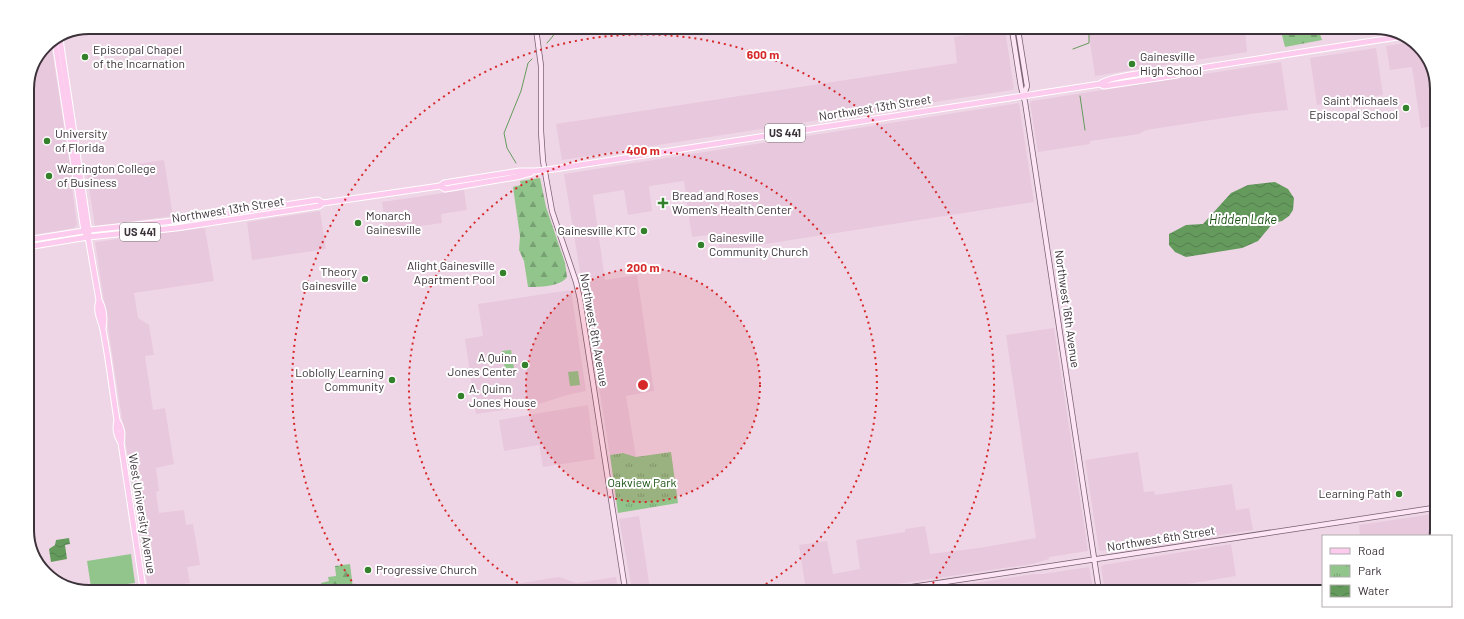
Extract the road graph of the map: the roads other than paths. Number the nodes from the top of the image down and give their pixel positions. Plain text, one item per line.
1 (537, 34) edge
2 (1013, 34) edge
3 (1019, 34) edge
4 (1394, 38) edge
5 (60, 42) edge
6 (56, 45) edge
7 (1177, 68) junction
8 (1188, 70) junction
9 (1134, 81) junction
10 (1100, 84) junction
11 (1024, 95) junction
12 (323, 203) junction
13 (87, 231) junction
14 (88, 237) junction
15 (34, 239) edge
16 (34, 246) edge
17 (1430, 508) edge
18 (1094, 559) junction
19 (143, 585) edge
20 (624, 585) edge
21 (925, 585) edge
22 (1099, 585) edge

1 - 20 street, Northwest 8th Avenue
2 - 11 street, Northwest 16th Avenue
3 - 11 street
4 - 8 main road, Northwest 13th Street / US 441
5 - 13 main road, West University Avenue
6 - 13 main road, West University Avenue
7 - 8 main road, Northwest 13th Street / US 441
7 - 9 main road
7 - 10 main road, Northwest 13th Street / US 441
8 - 9 main road, Northwest 13th Street / US 441
9 - 10 main road, Northwest 13th Street / US 441
10 - 11 main road, Northwest 13th Street / US 441
11 - 12 main road, Northwest 13th Street / US 441, bridge
11 - 18 street, Northwest 16th Avenue
12 - 13 main road, Northwest 13th Street / US 441
12 - 14 main road, Northwest 13th Street / US 441
13 - 14 main road, West University Avenue
13 - 15 main road, US 441
14 - 16 main road, US 441
14 - 19 main road, West University Avenue
17 - 18 street, Northwest 6th Street
18 - 21 street, Northwest 6th Street
18 - 22 street, Northwest 16th Avenue

